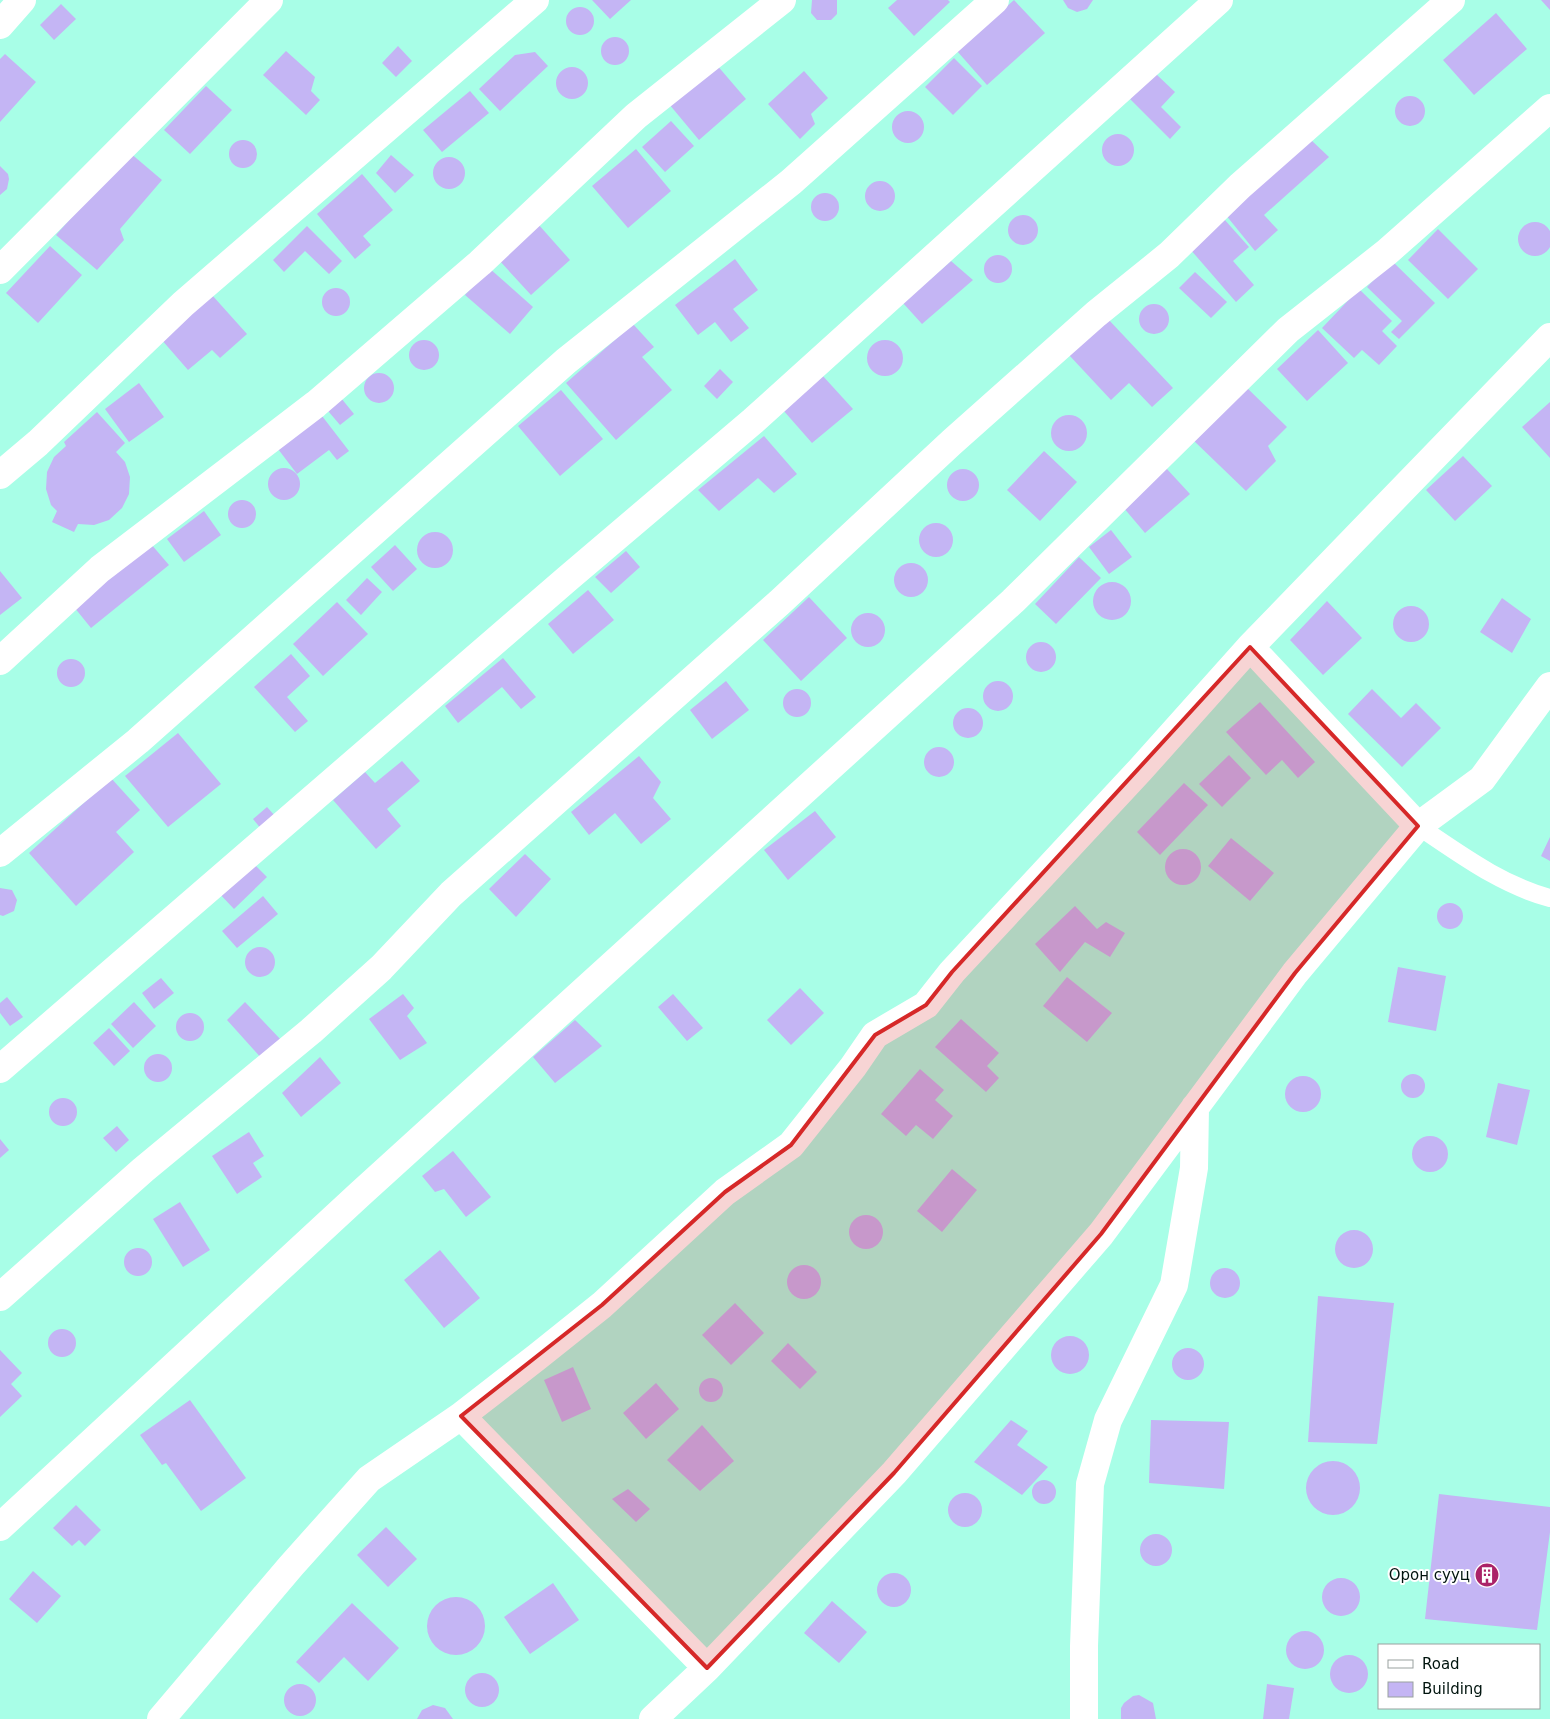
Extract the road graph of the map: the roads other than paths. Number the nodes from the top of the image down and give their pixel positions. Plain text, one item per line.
1 (22, 0) edge
2 (269, 0) edge
3 (536, 0) edge
4 (782, 0) edge
5 (995, 0) edge
6 (1219, 0) edge
7 (1451, 0) edge
8 (0, 25) edge
9 (1550, 108) edge
10 (0, 270) edge
11 (1550, 337) edge
12 (0, 475) edge
13 (1250, 647) junction
14 (0, 661) edge
15 (1550, 686) edge
16 (1418, 826) junction
17 (0, 853) edge
18 (1550, 898) edge
19 (0, 1070) edge
20 (1195, 1107) junction
21 (0, 1297) edge
22 (461, 1416) junction
23 (0, 1527) edge
24 (707, 1668) junction
25 (161, 1719) edge
26 (653, 1719) edge
27 (1084, 1719) edge

1 - 8 street
2 - 10 street
3 - 12 street
4 - 14 street
5 - 17 street
6 - 19 street
7 - 21 street
9 - 23 street
11 - 13 street
13 - 16 street
13 - 22 street
15 - 16 street
16 - 18 lane
16 - 20 street
20 - 24 street
20 - 27 street
22 - 24 street
22 - 25 street
24 - 26 street

